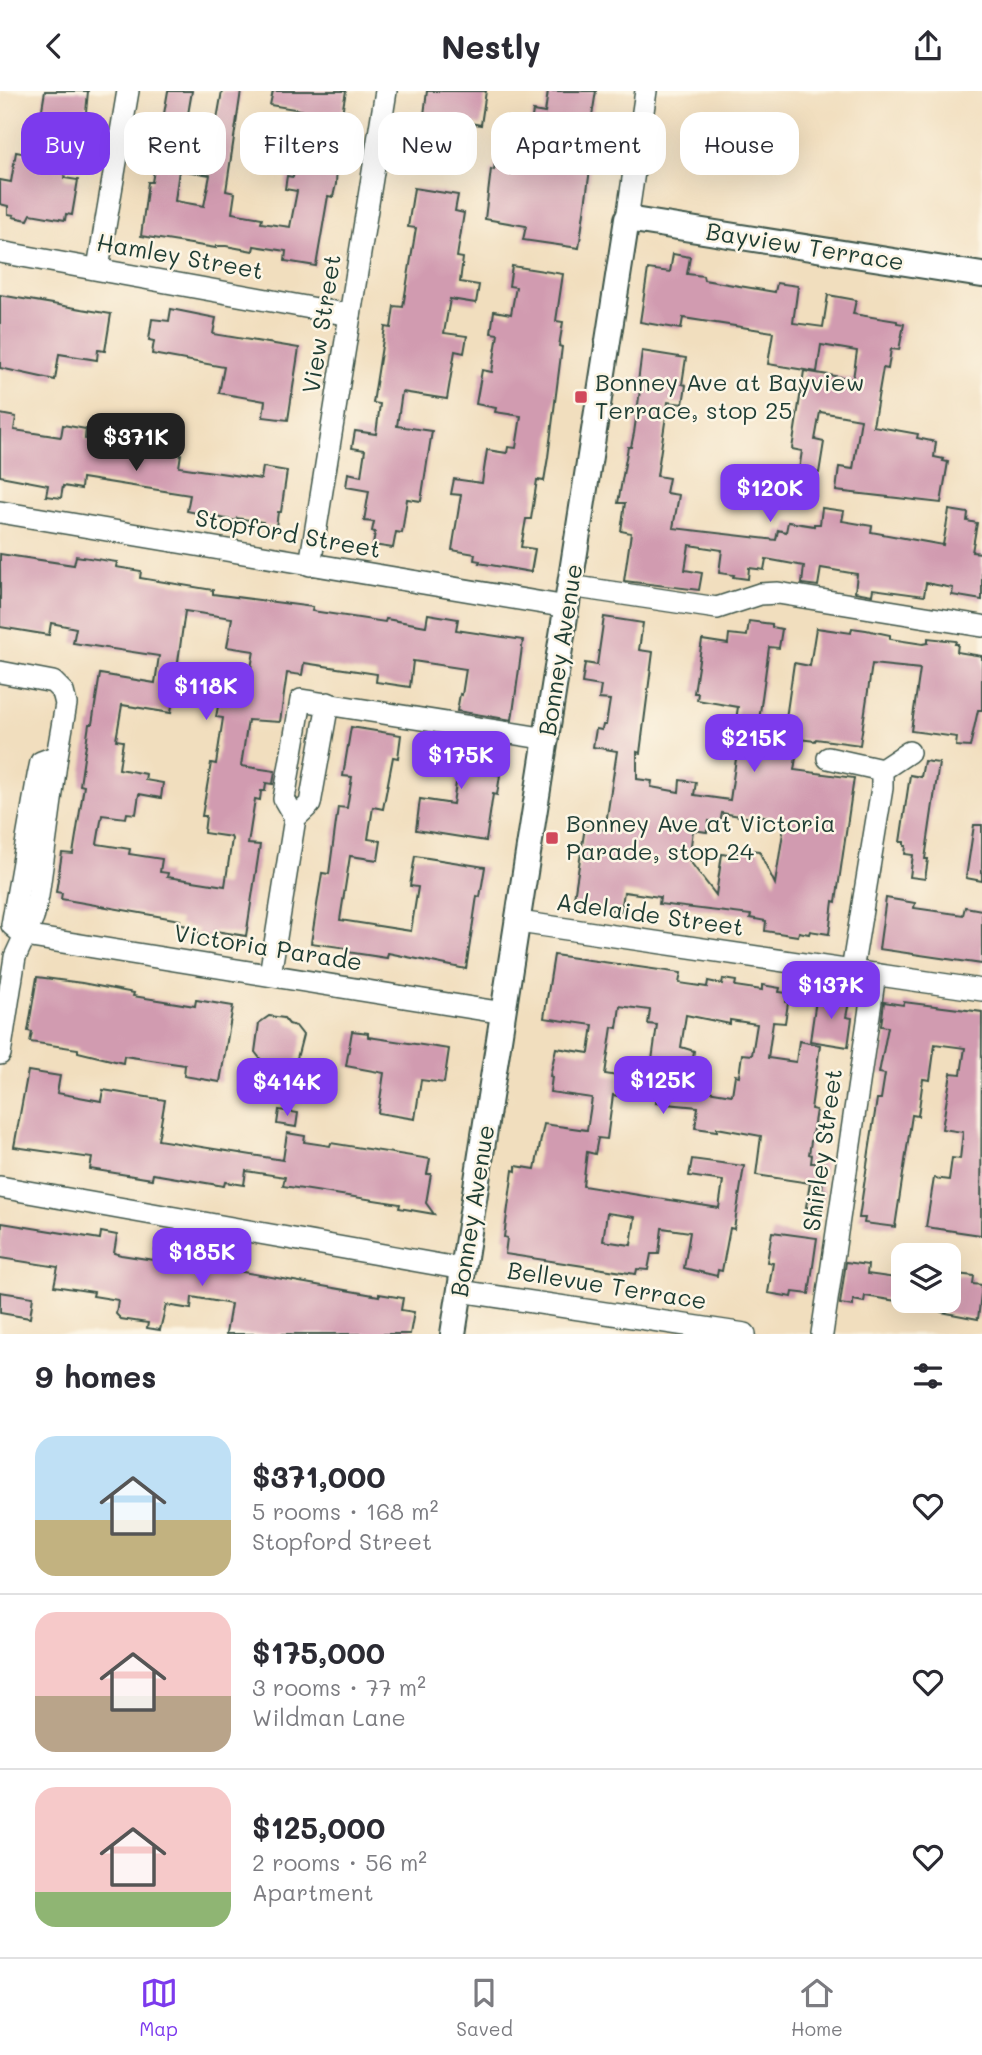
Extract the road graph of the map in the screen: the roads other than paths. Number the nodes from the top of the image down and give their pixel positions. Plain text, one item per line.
1 (128, 91) edge
2 (386, 91) edge
3 (646, 91) edge
4 (627, 219) junction
5 (0, 252) edge
6 (98, 268) junction
7 (982, 275) edge
8 (350, 315) junction
9 (0, 512) edge
10 (310, 565) junction
11 (569, 597) junction
12 (982, 626) edge
13 (0, 667) edge
14 (0, 672) edge
15 (68, 685) junction
16 (328, 703) junction
17 (548, 739) junction
18 (909, 753) dead end
19 (828, 758) dead end
20 (882, 770) junction
21 (295, 818) junction
22 (519, 922) junction
23 (25, 936) junction
24 (852, 971) junction
25 (875, 974) junction
26 (270, 975) junction
27 (982, 990) edge
28 (504, 1013) junction
29 (0, 1054) edge
30 (0, 1187) edge
31 (462, 1280) junction
32 (453, 1334) edge
33 (745, 1334) edge
34 (822, 1334) edge

1 - 6 street
2 - 8 street, View Street
3 - 4 street, Bonney Avenue
4 - 7 street, Bayview Terrace
4 - 11 street, Bonney Avenue
5 - 6 street, Hamley Street
6 - 8 street, Hamley Street
8 - 10 street, View Street
9 - 10 street, Stopford Street
10 - 11 street, Stopford Street
11 - 12 street, Stopford Street
11 - 17 street, Bonney Avenue
13 - 15 street
14 - 15 street
15 - 23 street
16 - 17 street
16 - 21 street
16 - 21 street
17 - 22 street, Bonney Avenue
18 - 20 street
19 - 20 street
20 - 24 street
21 - 26 street
22 - 24 street, Adelaide Street
22 - 28 street, Bonney Avenue
23 - 26 street, Victoria Parade
23 - 29 street
24 - 25 street, Adelaide Street
25 - 27 street, Adelaide Street
25 - 34 street, Shirley Street
26 - 28 street, Victoria Parade
28 - 31 street, Bonney Avenue
30 - 31 street, Bellevue Terrace
31 - 32 street, Bonney Avenue
31 - 33 street, Bellevue Terrace

